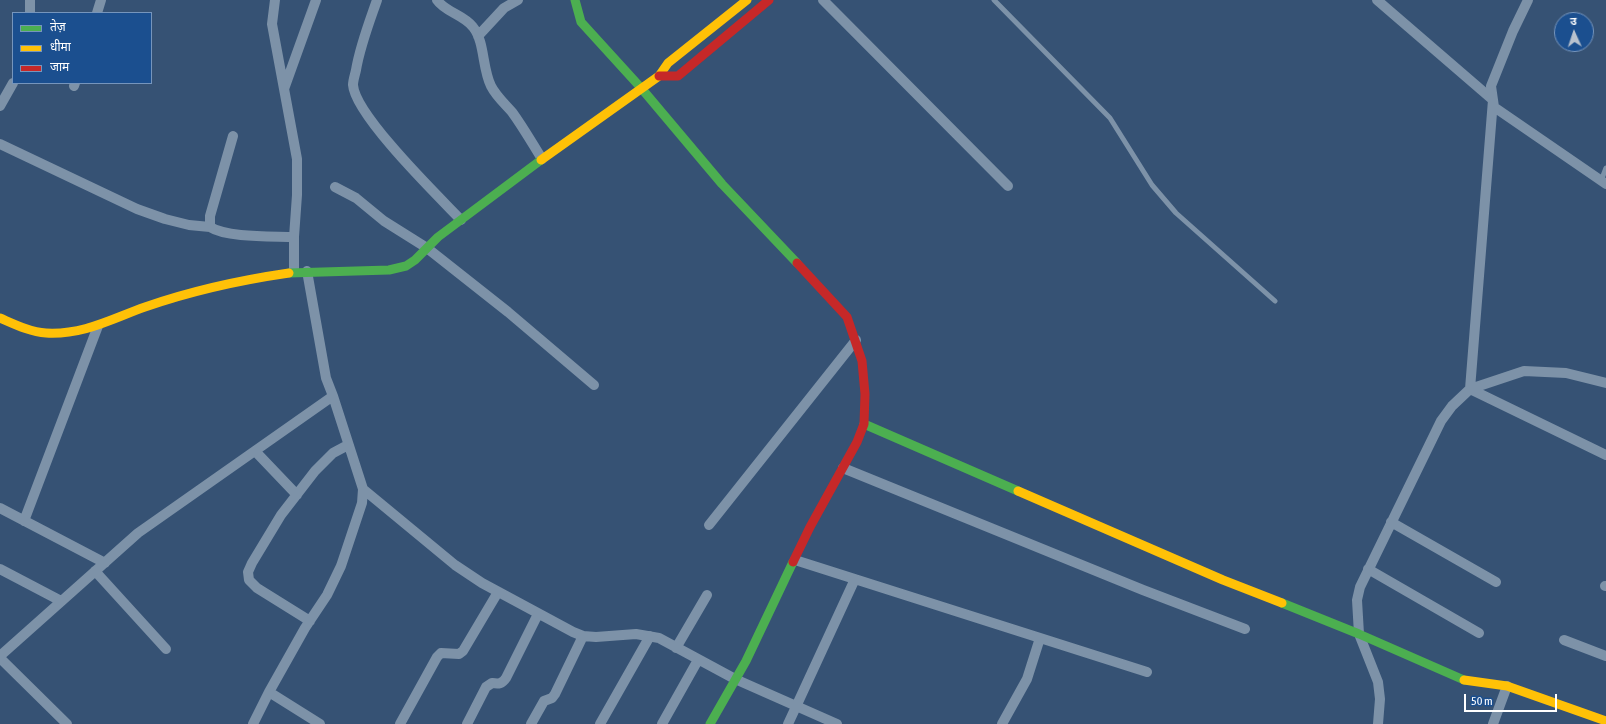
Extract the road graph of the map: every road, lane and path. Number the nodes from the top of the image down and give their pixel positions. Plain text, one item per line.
1 (30, 0) edge
2 (101, 0) edge
3 (275, 0) edge
4 (316, 0) edge
5 (377, 0) edge
6 (437, 0) edge
7 (518, 0) edge
8 (575, 0) edge
9 (769, 0) edge
10 (823, 0) edge
11 (994, 0) edge
12 (1377, 0) edge
13 (1528, 0) edge
14 (745, 1) edge
15 (30, 12) edge
16 (97, 12) edge
17 (753, 14) junction
18 (478, 36) junction
19 (659, 76) junction
20 (12, 84) edge
21 (642, 89) junction
22 (284, 90) junction
23 (1493, 100) junction
24 (0, 106) edge
25 (233, 136) dead end
26 (0, 144) edge
27 (542, 158) junction
28 (1606, 168) edge
29 (1603, 183) edge
30 (1008, 186) dead end
31 (335, 187) dead end
32 (461, 220) junction
33 (210, 227) junction
34 (294, 237) junction
35 (427, 248) junction
36 (307, 271) junction
37 (294, 272) junction
38 (1275, 301) dead end
39 (0, 318) edge
40 (98, 326) junction
41 (856, 340) junction
42 (1606, 383) edge
43 (594, 385) dead end
44 (1470, 389) junction
45 (333, 396) junction
46 (864, 424) junction
47 (348, 445) junction
48 (255, 451) junction
49 (1606, 455) edge
50 (843, 468) junction
51 (363, 489) junction
52 (297, 494) junction
53 (0, 508) edge
54 (24, 520) junction
55 (1391, 522) junction
56 (709, 525) dead end
57 (796, 557) junction
58 (105, 562) junction
59 (0, 569) edge
60 (1368, 569) junction
61 (95, 571) junction
62 (855, 579) junction
63 (1496, 582) dead end
64 (498, 592) junction
65 (707, 595) dead end
66 (61, 601) junction
67 (538, 614) junction
68 (310, 621) junction
69 (1245, 629) dead end
70 (1479, 633) dead end
71 (1359, 634) junction
72 (583, 636) junction
73 (650, 636) junction
74 (1040, 638) junction
75 (1564, 640) dead end
76 (676, 648) junction
77 (166, 649) dead end
78 (1606, 656) edge
79 (0, 657) edge
80 (698, 660) junction
81 (1147, 672) dead end
82 (735, 679) junction
83 (1507, 686) junction
84 (269, 692) junction
85 (796, 706) junction
86 (1606, 721) edge
87 (67, 724) edge
88 (253, 724) edge
89 (320, 724) edge
90 (400, 724) edge
91 (467, 724) edge
92 (531, 724) edge
93 (600, 724) edge
94 (662, 724) edge
95 (710, 724) edge
96 (788, 724) edge
97 (837, 724) edge
98 (1002, 724) edge
99 (1378, 724) edge
100 (1493, 724) edge

1 - 15 street
2 - 16 street
3 - 22 street
4 - 22 street
5 - 32 street
6 - 18 street
7 - 18 street
8 - 21 street
9 - 17 street
10 - 30 street
11 - 38 lane
12 - 23 street
13 - 23 street
14 - 17 street
14 - 19 street
17 - 19 street
18 - 27 street
19 - 21 street
20 - 24 street
21 - 27 street
21 - 41 street
22 - 34 street
23 - 29 street
23 - 44 street
25 - 33 street
26 - 33 street
27 - 32 street
28 - 29 lane
31 - 35 street
32 - 35 street
33 - 34 street
34 - 37 street
35 - 36 street
35 - 43 street
36 - 37 street
36 - 45 street
37 - 40 street
39 - 40 street
40 - 54 street
41 - 46 street
41 - 56 street
42 - 44 street
44 - 49 street
44 - 55 street
45 - 47 street
45 - 48 street
46 - 50 street
46 - 71 street
47 - 51 street
47 - 52 street
48 - 52 street
48 - 58 street
50 - 57 street
50 - 69 street
51 - 64 street
51 - 68 street
52 - 68 street
53 - 54 street
54 - 58 street
55 - 60 street
55 - 63 street
57 - 62 street
57 - 82 street
58 - 61 street
59 - 66 street
60 - 70 street
60 - 71 street
61 - 66 street
61 - 77 street
62 - 74 street
62 - 85 street
64 - 67 street
64 - 90 street
65 - 76 street
66 - 79 street
67 - 72 street
67 - 91 street
68 - 84 street
71 - 83 street
71 - 99 street
72 - 73 street
72 - 92 street
73 - 76 street
73 - 93 street
74 - 81 street
74 - 98 street
75 - 78 street
76 - 80 street
79 - 87 street
80 - 82 street
80 - 94 street
82 - 85 street
82 - 95 street
83 - 86 street
83 - 100 street
84 - 88 street
84 - 89 street
85 - 96 street
85 - 97 street

